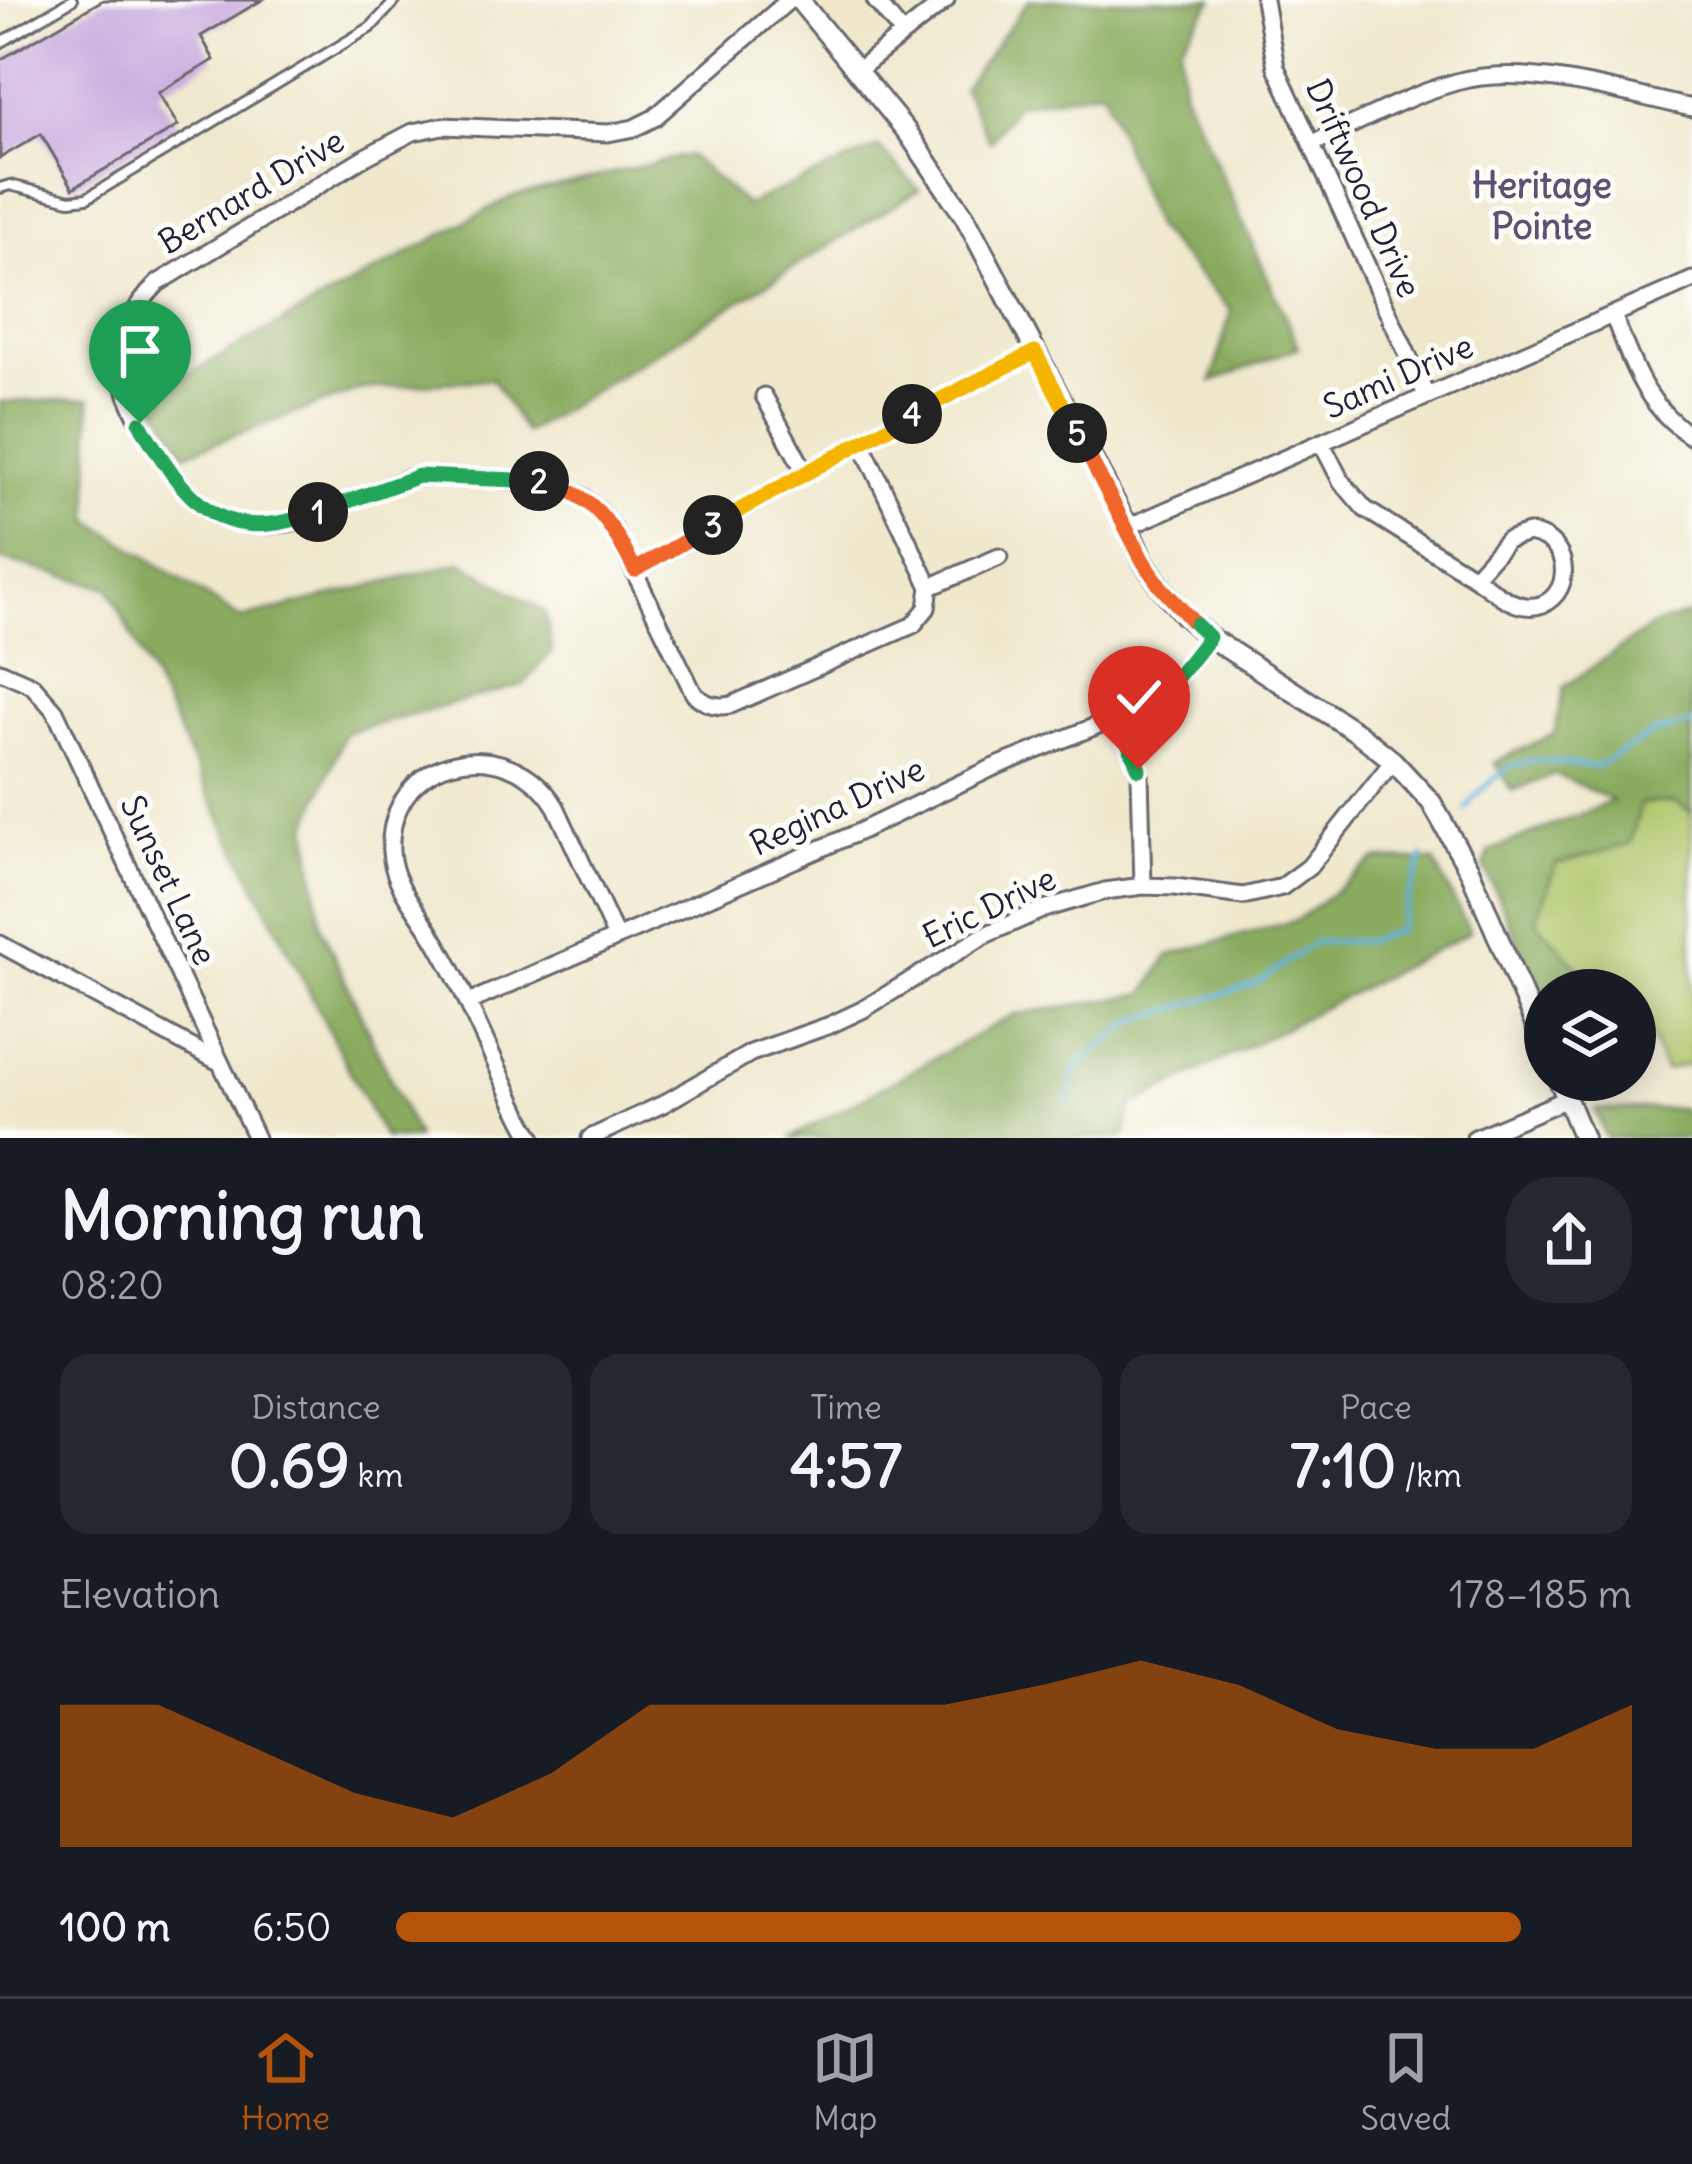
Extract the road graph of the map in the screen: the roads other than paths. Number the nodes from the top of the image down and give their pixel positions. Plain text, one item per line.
1 (72, 0) edge
2 (396, 0) edge
3 (789, 0) edge
4 (800, 0) edge
5 (875, 0) edge
6 (946, 0) edge
7 (1264, 0) edge
8 (903, 34) junction
9 (0, 43) edge
10 (858, 70) junction
11 (1692, 108) edge
12 (1312, 144) junction
13 (0, 188) edge
14 (1692, 280) edge
15 (1612, 315) junction
16 (1035, 352) junction
17 (1426, 395) junction
18 (764, 396) dead end
19 (1692, 436) edge
20 (860, 442) junction
21 (1321, 442) junction
22 (805, 472) junction
23 (1128, 527) junction
24 (999, 557) dead end
25 (635, 570) junction
26 (1474, 577) junction
27 (930, 586) junction
28 (1209, 637) junction
29 (0, 671) edge
30 (1118, 718) junction
31 (1394, 760) junction
32 (1143, 886) junction
33 (616, 937) junction
34 (0, 944) edge
35 (1524, 1000) edge
36 (469, 1002) junction
37 (220, 1062) junction
38 (1565, 1101) edge
39 (1567, 1101) edge
40 (256, 1138) edge
41 (533, 1138) edge
42 (590, 1138) edge
43 (1475, 1138) edge
44 (1583, 1138) edge

1 - 9 lane
2 - 13 lane
3 - 25 street, Bernard Drive
4 - 10 street
5 - 8 street
6 - 8 street
7 - 12 street, Driftwood Drive
8 - 10 street
10 - 16 street
11 - 12 street
12 - 17 street, Driftwood Drive
14 - 15 street, Sami Drive
15 - 17 street, Sami Drive
15 - 19 street
16 - 20 street
16 - 23 street
17 - 21 street, Sami Drive
18 - 22 street
20 - 22 street
20 - 27 street
21 - 23 street, Sami Drive
21 - 26 street
22 - 25 street
23 - 28 street
24 - 27 street
25 - 27 street, Bernard Drive
26 - 26 street
28 - 30 street, Regina Drive
28 - 31 street
29 - 37 street, Sunset Lane
30 - 32 street
30 - 33 street, Regina Drive
31 - 32 street, Eric Drive
31 - 35 street
32 - 42 street, Eric Drive
33 - 36 street, Regina Drive
33 - 36 street
34 - 37 street
36 - 41 street
37 - 40 street, Sunset Lane
38 - 43 street
39 - 44 street

